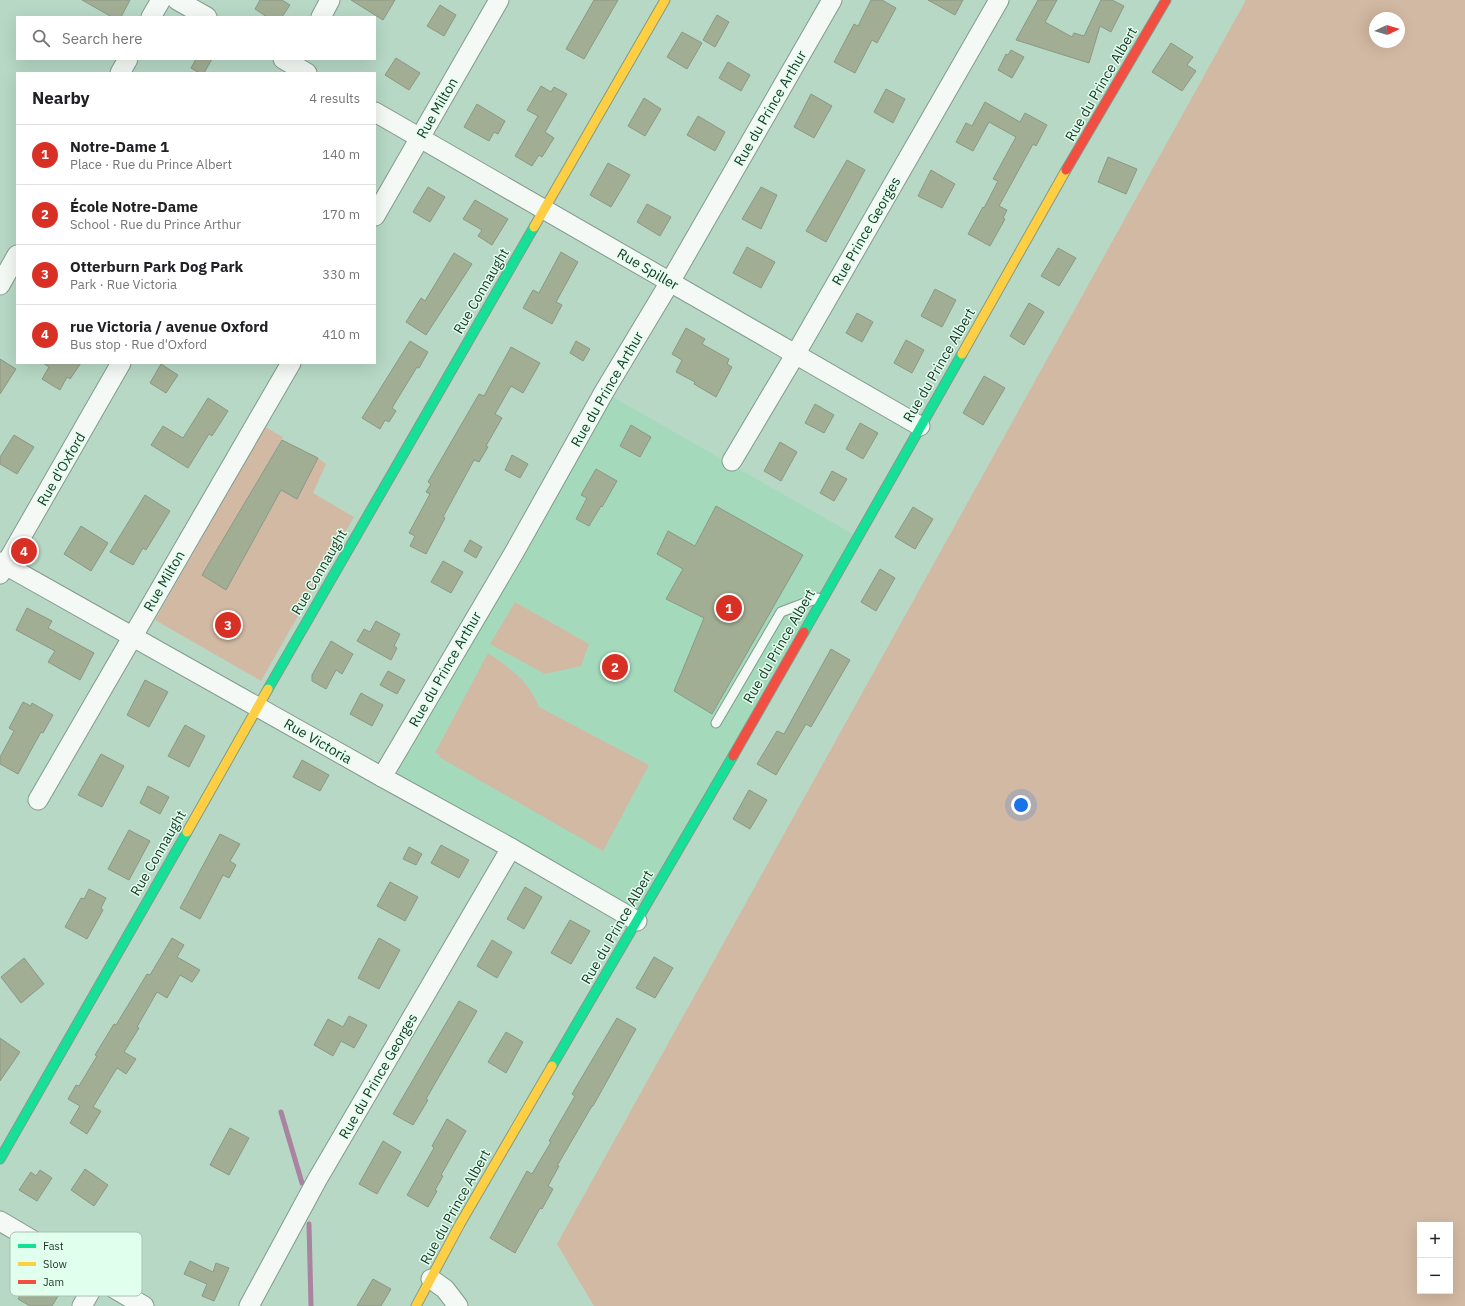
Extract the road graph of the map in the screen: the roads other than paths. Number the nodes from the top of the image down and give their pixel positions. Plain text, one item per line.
1 (161, 0) edge
2 (177, 0) edge
3 (330, 0) edge
4 (499, 0) edge
5 (665, 0) edge
6 (832, 0) edge
7 (999, 0) edge
8 (1166, 0) edge
9 (152, 16) edge
10 (205, 16) edge
11 (321, 16) edge
12 (127, 60) edge
13 (121, 72) edge
14 (376, 113) edge
15 (420, 138) junction
16 (545, 209) junction
17 (376, 214) edge
18 (16, 257) edge
19 (670, 282) junction
20 (0, 285) edge
21 (795, 355) junction
22 (121, 364) edge
23 (290, 364) edge
24 (920, 426) junction
25 (732, 461) dead end
26 (2, 567) edge
27 (823, 596) junction
28 (133, 636) junction
29 (258, 706) junction
30 (716, 722) dead end
31 (382, 777) junction
32 (38, 800) dead end
33 (511, 848) junction
34 (637, 920) junction
35 (0, 1158) edge
36 (0, 1221) edge
37 (19, 1232) edge
38 (431, 1279) junction
39 (88, 1296) edge
40 (128, 1296) edge
41 (82, 1306) edge
42 (144, 1306) edge
43 (249, 1306) edge
44 (416, 1306) edge
45 (458, 1306) edge

1 - 9 street
2 - 10 street
3 - 11 street
4 - 15 street, Rue Milton
5 - 16 street, Rue Connaught
6 - 19 street, Rue du Prince Arthur
7 - 21 street, Rue Prince Georges
8 - 24 street, Rue du Prince Albert
12 - 13 street
14 - 15 street, Rue Spiller
15 - 16 street, Rue Spiller
15 - 17 street, Rue Milton
16 - 19 street, Rue Spiller
16 - 29 street, Rue Connaught
18 - 20 street
19 - 21 street, Rue Spiller
19 - 31 street, Rue du Prince Arthur
21 - 24 street, Rue Spiller
21 - 25 street, Rue Prince Georges
22 - 26 street, Rue d'Oxford
23 - 28 street, Rue Milton
24 - 27 street, Rue du Prince Albert
26 - 28 street, Rue Victoria
27 - 30 lane
27 - 34 street, Rue du Prince Albert
28 - 29 street, Rue Victoria
28 - 32 street, Rue Milton
29 - 31 street, Rue Victoria
29 - 35 street, Rue Connaught
31 - 33 street, Rue Victoria
33 - 34 street, Rue Victoria
33 - 43 street, Rue du Prince Georges
34 - 38 street, Rue du Prince Albert
36 - 37 street
38 - 44 street, Rue du Prince Albert
38 - 45 street
39 - 41 street
40 - 42 street

